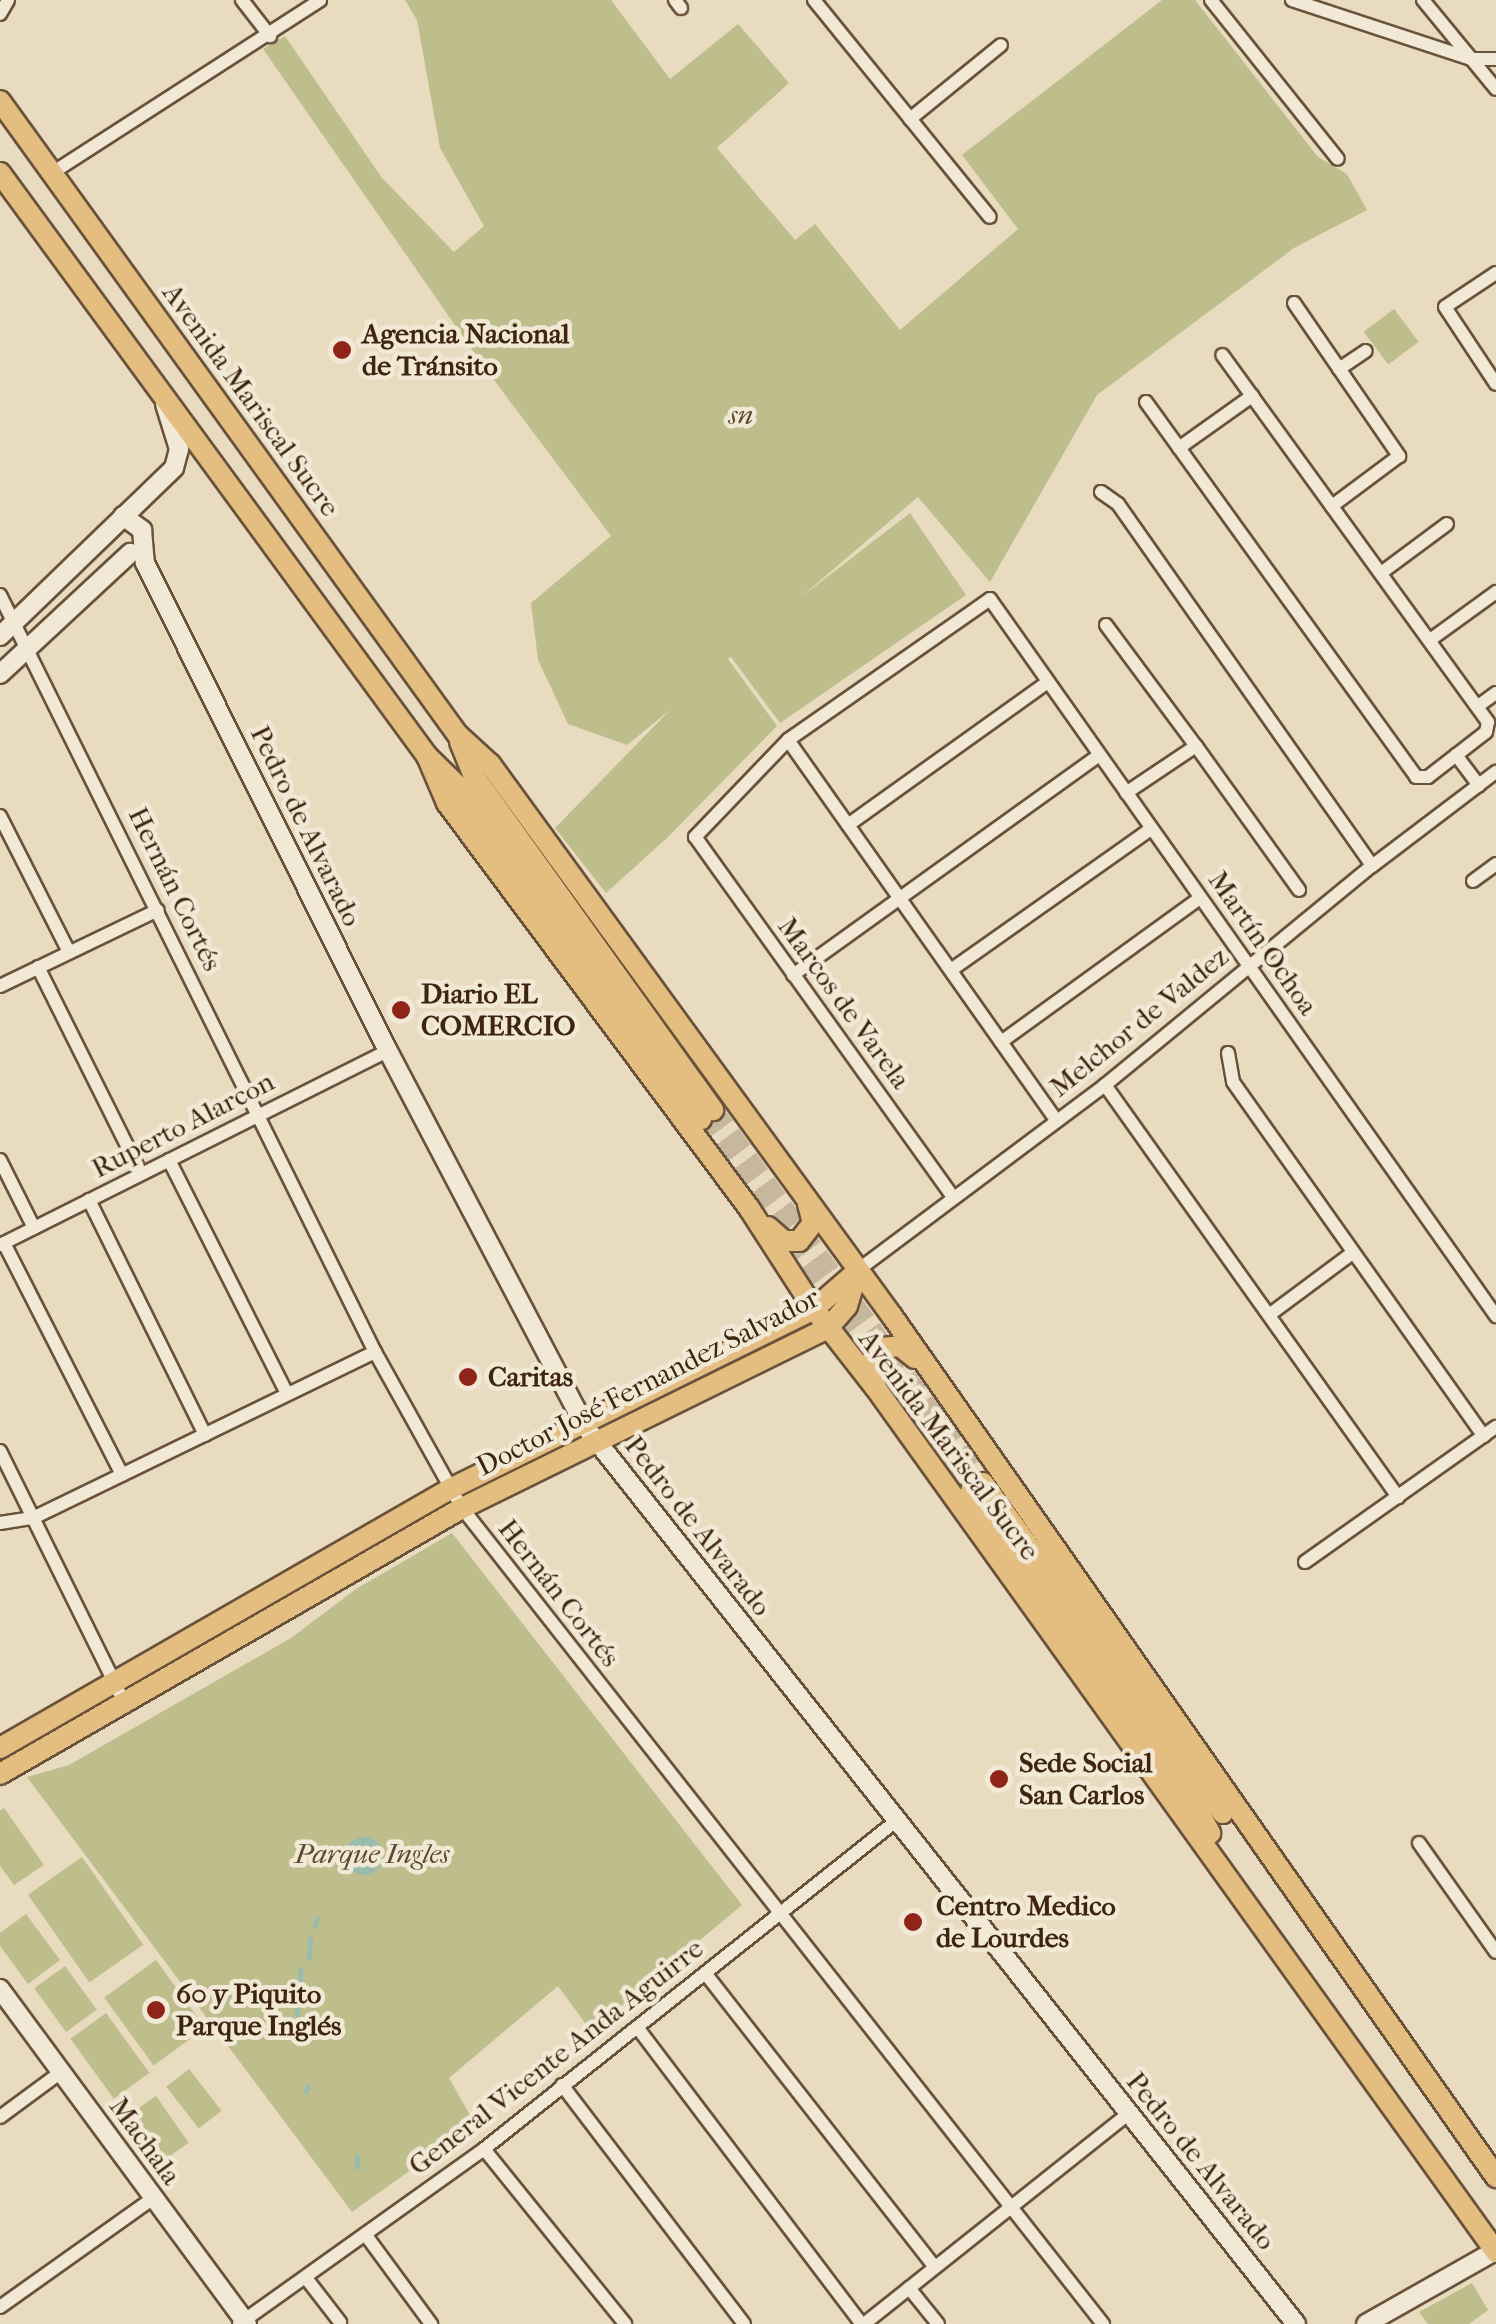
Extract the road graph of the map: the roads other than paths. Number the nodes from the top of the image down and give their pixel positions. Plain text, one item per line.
1 (8, 0) edge
2 (242, 0) edge
3 (320, 0) edge
4 (814, 0) edge
5 (1212, 0) edge
6 (1292, 0) edge
7 (1423, 0) edge
8 (0, 14) edge
9 (270, 36) junction
10 (1000, 45) dead end
11 (1471, 59) junction
12 (1496, 59) edge
13 (1496, 89) edge
14 (0, 100) edge
15 (910, 118) junction
16 (1338, 160) dead end
17 (52, 172) junction
18 (0, 173) edge
19 (990, 217) dead end
20 (1496, 273) edge
21 (1294, 303) dead end
22 (1366, 350) dead end
23 (1222, 355) dead end
24 (1338, 369) junction
25 (1496, 384) edge
26 (1252, 396) junction
27 (165, 402) junction
28 (1146, 402) dead end
29 (1179, 448) junction
30 (1101, 492) dead end
31 (1332, 506) junction
32 (119, 521) junction
33 (1447, 524) dead end
34 (137, 558) junction
35 (1381, 573) junction
36 (1496, 592) edge
37 (0, 595) edge
38 (15, 622) junction
39 (1106, 625) dead end
40 (0, 636) edge
41 (1430, 640) junction
42 (28, 648) junction
43 (0, 674) edge
44 (1048, 682) junction
45 (1496, 693) edge
46 (1478, 706) junction
47 (456, 734) junction
48 (788, 740) junction
49 (1196, 746) junction
50 (1099, 755) junction
51 (1456, 755) junction
52 (426, 756) junction
53 (1496, 772) edge
54 (1480, 785) junction
55 (1126, 792) junction
56 (0, 816) edge
57 (848, 825) junction
58 (1152, 828) junction
59 (1496, 864) edge
60 (1372, 866) junction
61 (1473, 881) dead end
62 (1299, 890) dead end
63 (900, 898) junction
64 (1200, 898) junction
65 (158, 910) junction
66 (69, 952) junction
67 (1249, 966) junction
68 (38, 967) junction
69 (950, 970) junction
70 (794, 975) junction
71 (0, 986) edge
72 (1001, 1042) junction
73 (388, 1051) junction
74 (1228, 1053) dead end
75 (1105, 1085) junction
76 (258, 1116) junction
77 (1057, 1121) junction
78 (0, 1160) edge
79 (169, 1160) junction
80 (141, 1174) junction
81 (953, 1198) junction
82 (89, 1200) junction
83 (807, 1201) junction
84 (748, 1208) junction
85 (34, 1228) junction
86 (2, 1244) edge
87 (1351, 1254) junction
88 (858, 1270) junction
89 (814, 1309) junction
90 (1269, 1315) junction
91 (1496, 1316) edge
92 (828, 1328) junction
93 (375, 1352) junction
94 (931, 1373) junction
95 (875, 1386) junction
96 (288, 1394) junction
97 (584, 1424) junction
98 (1490, 1431) edge
99 (205, 1435) junction
100 (597, 1443) junction
101 (0, 1452) edge
102 (122, 1474) junction
103 (450, 1488) junction
104 (1398, 1496) junction
105 (462, 1508) junction
106 (33, 1518) junction
107 (0, 1523) edge
108 (1306, 1562) dead end
109 (114, 1680) junction
110 (124, 1702) junction
111 (0, 1748) edge
112 (0, 1774) edge
113 (896, 1820) junction
114 (1419, 1843) dead end
115 (1291, 1888) junction
116 (780, 1916) junction
117 (1259, 1920) junction
118 (1496, 1952) edge
119 (705, 1973) junction
120 (0, 1989) edge
121 (637, 2027) junction
122 (61, 2072) junction
123 (562, 2085) junction
124 (1128, 2114) junction
125 (0, 2116) edge
126 (484, 2149) junction
127 (1495, 2173) edge
128 (152, 2199) junction
129 (1011, 2206) junction
130 (365, 2234) junction
131 (1496, 2252) edge
132 (935, 2267) junction
133 (306, 2278) junction
134 (909, 2288) junction
135 (0, 2308) edge
136 (340, 2322) edge
137 (244, 2323) edge
138 (432, 2324) edge
139 (625, 2324) edge
140 (744, 2324) edge
141 (863, 2324) edge
142 (938, 2324) edge
143 (1103, 2324) edge
144 (1296, 2324) edge
145 (1366, 2324) edge

1 - 8 street
2 - 9 street
3 - 9 street
4 - 15 street
5 - 16 street
6 - 11 street
7 - 11 street
9 - 17 street
10 - 15 street
11 - 12 street
11 - 13 street
14 - 17 main road, Avenida Mariscal Sucre
15 - 19 street
17 - 47 main road, Avenida Mariscal Sucre
18 - 27 main road, Avenida Mariscal Sucre
20 - 25 street
21 - 24 street
22 - 24 street
23 - 26 street
24 - 31 street
26 - 29 street
26 - 31 street
27 - 32 main road
27 - 52 main road, Avenida Mariscal Sucre
28 - 29 street
29 - 51 street
30 - 60 street
31 - 35 street
32 - 34 main road, Pedro de Alvarado
32 - 38 main road
33 - 35 street
34 - 42 main road
34 - 73 main road, Pedro de Alvarado
35 - 41 street
36 - 41 street
37 - 38 street, Hernán Cortés
38 - 40 main road
38 - 42 street, Hernán Cortés
39 - 49 street
41 - 46 street
42 - 43 main road
42 - 65 street, Hernán Cortés
44 - 48 street, Martín Ochoa
44 - 50 street, Martín Ochoa
44 - 57 street
45 - 46 street
46 - 51 street
47 - 52 main road, Avenida Mariscal Sucre
47 - 83 main road, Avenida Mariscal Sucre
48 - 57 street
48 - 70 street, Marcos de Varela
49 - 55 street
49 - 62 street
50 - 55 street, Martín Ochoa
50 - 63 street
51 - 54 street
52 - 84 main road, Avenida Mariscal Sucre
53 - 54 street, Melchor de Valdez
54 - 60 street, Melchor de Valdez
55 - 58 street, Martín Ochoa
56 - 66 street
57 - 63 street
58 - 64 street, Martín Ochoa
58 - 69 street
59 - 61 street
60 - 67 street, Melchor de Valdez
63 - 69 street
63 - 70 street
64 - 67 street, Martín Ochoa
64 - 72 street
65 - 66 street
65 - 76 street, Hernán Cortés
66 - 68 street
67 - 75 street, Melchor de Valdez
67 - 91 street, Martín Ochoa
68 - 71 street
68 - 80 street
69 - 72 street
70 - 81 street, Marcos de Varela
72 - 77 street
73 - 76 street, Ruperto Alarcon
73 - 97 main road, Pedro de Alvarado
74 - 87 street
75 - 77 street, Melchor de Valdez
75 - 90 street
76 - 79 street, Ruperto Alarcon
76 - 93 street, Hernán Cortés
77 - 81 street, Melchor de Valdez
78 - 85 street
79 - 80 street, Ruperto Alarcon
79 - 96 street
80 - 82 street, Ruperto Alarcon
81 - 88 street, Melchor de Valdez
82 - 85 street, Ruperto Alarcon
82 - 99 street
83 - 84 main road
83 - 88 main road, Avenida Mariscal Sucre
84 - 89 main road, Avenida Mariscal Sucre
85 - 86 street, Ruperto Alarcon
86 - 102 street
87 - 90 street
87 - 98 street
88 - 89 main road, Doctor José Fernandez Salvador
88 - 92 main road, Doctor José Fernandez Salvador
88 - 94 main road, Avenida Mariscal Sucre
89 - 92 main road, Avenida Mariscal Sucre
89 - 97 main road, Doctor José Fernandez Salvador
90 - 104 street
92 - 95 main road, Avenida Mariscal Sucre
92 - 100 main road, Doctor José Fernandez Salvador
93 - 96 street
93 - 103 street, Hernán Cortés
94 - 95 main road
94 - 115 main road, Avenida Mariscal Sucre
95 - 117 main road, Avenida Mariscal Sucre
96 - 99 street
97 - 100 main road, Pedro de Alvarado
97 - 103 main road, Doctor José Fernandez Salvador
98 - 104 street
99 - 102 street
100 - 105 main road, Doctor José Fernandez Salvador
100 - 113 main road, Pedro de Alvarado
101 - 106 street
102 - 106 street
103 - 105 street, Hernán Cortés
103 - 109 main road, Doctor José Fernandez Salvador
104 - 108 street
105 - 110 main road, Doctor José Fernandez Salvador
105 - 116 street, Hernán Cortés
106 - 107 street
106 - 109 street
109 - 110 street
109 - 111 main road, Doctor José Fernandez Salvador
110 - 112 main road, Doctor José Fernandez Salvador
113 - 116 street, General Vicente Anda Aguirre
113 - 124 main road, Pedro de Alvarado
114 - 118 street
115 - 117 main road, Avenida Mariscal Sucre
115 - 127 main road, Avenida Mariscal Sucre
116 - 119 street, General Vicente Anda Aguirre
116 - 129 street, Hernán Cortés
117 - 131 main road, Avenida Mariscal Sucre
119 - 121 street, General Vicente Anda Aguirre
119 - 132 street
120 - 122 main road, Machala
121 - 123 street, General Vicente Anda Aguirre
121 - 141 street
122 - 125 street
122 - 128 main road, Machala
123 - 126 street, General Vicente Anda Aguirre
123 - 140 street
124 - 129 street
124 - 144 main road, Pedro de Alvarado
126 - 130 street, General Vicente Anda Aguirre
126 - 139 street
128 - 135 street
128 - 137 main road, Machala
129 - 132 street
129 - 143 street, Hernán Cortés
130 - 133 street, General Vicente Anda Aguirre
130 - 138 street
131 - 145 main road
132 - 134 street
133 - 136 street
133 - 137 street, General Vicente Anda Aguirre
134 - 141 street
134 - 142 street

